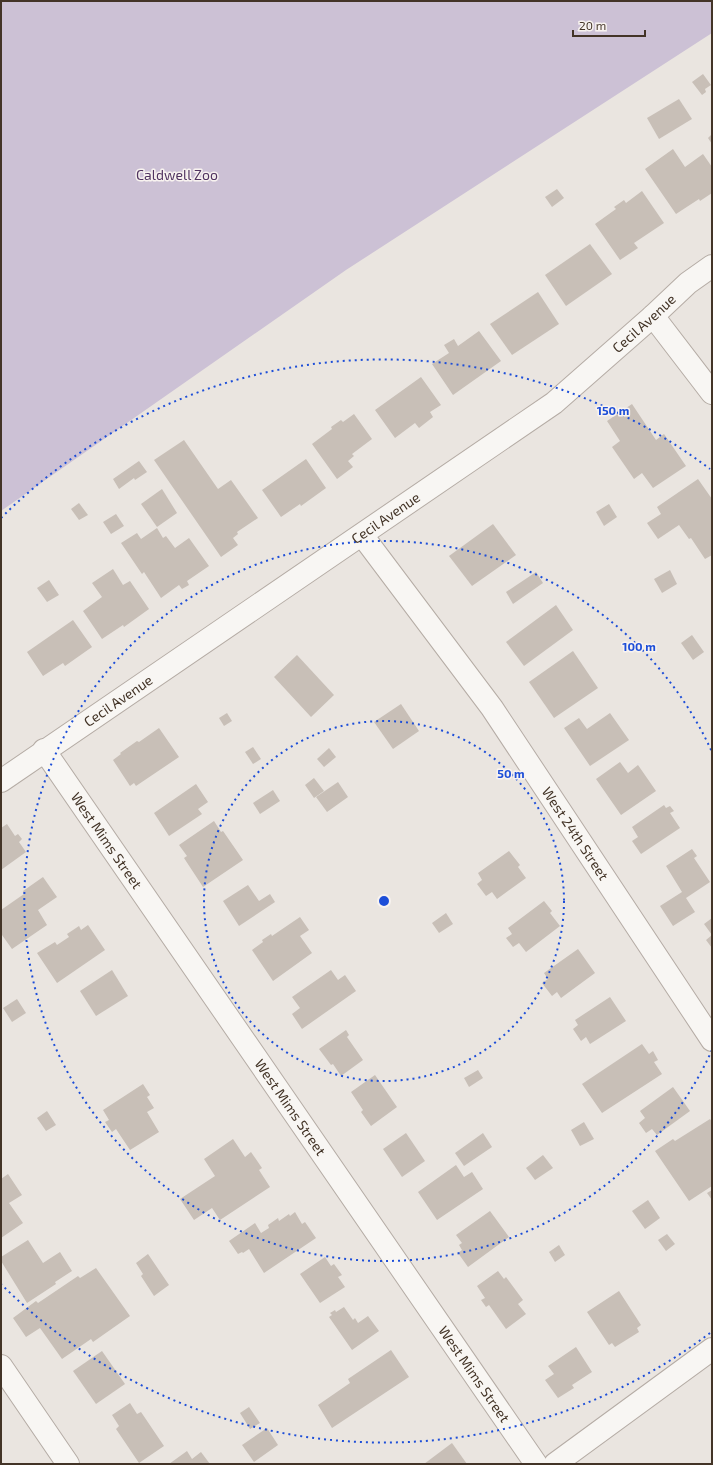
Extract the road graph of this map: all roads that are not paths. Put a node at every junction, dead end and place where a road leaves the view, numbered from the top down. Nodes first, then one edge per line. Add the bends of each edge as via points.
1 (712, 266) edge
2 (653, 316) junction
3 (712, 393) edge
4 (362, 535) junction
5 (44, 750) junction
6 (1, 781) edge
7 (712, 1040) edge
8 (712, 1349) edge
9 (1, 1366) edge
10 (68, 1464) edge
11 (536, 1464) edge
12 (555, 1464) edge

1 - 2 street, Cecil Avenue via 688,283
2 - 3 street
2 - 4 street, Cecil Avenue via 554,403
4 - 5 street, Cecil Avenue
4 - 7 street, West 24th Street via 492,708
5 - 6 street, Cecil Avenue
5 - 11 street, West Mims Street
8 - 12 street
9 - 10 street

